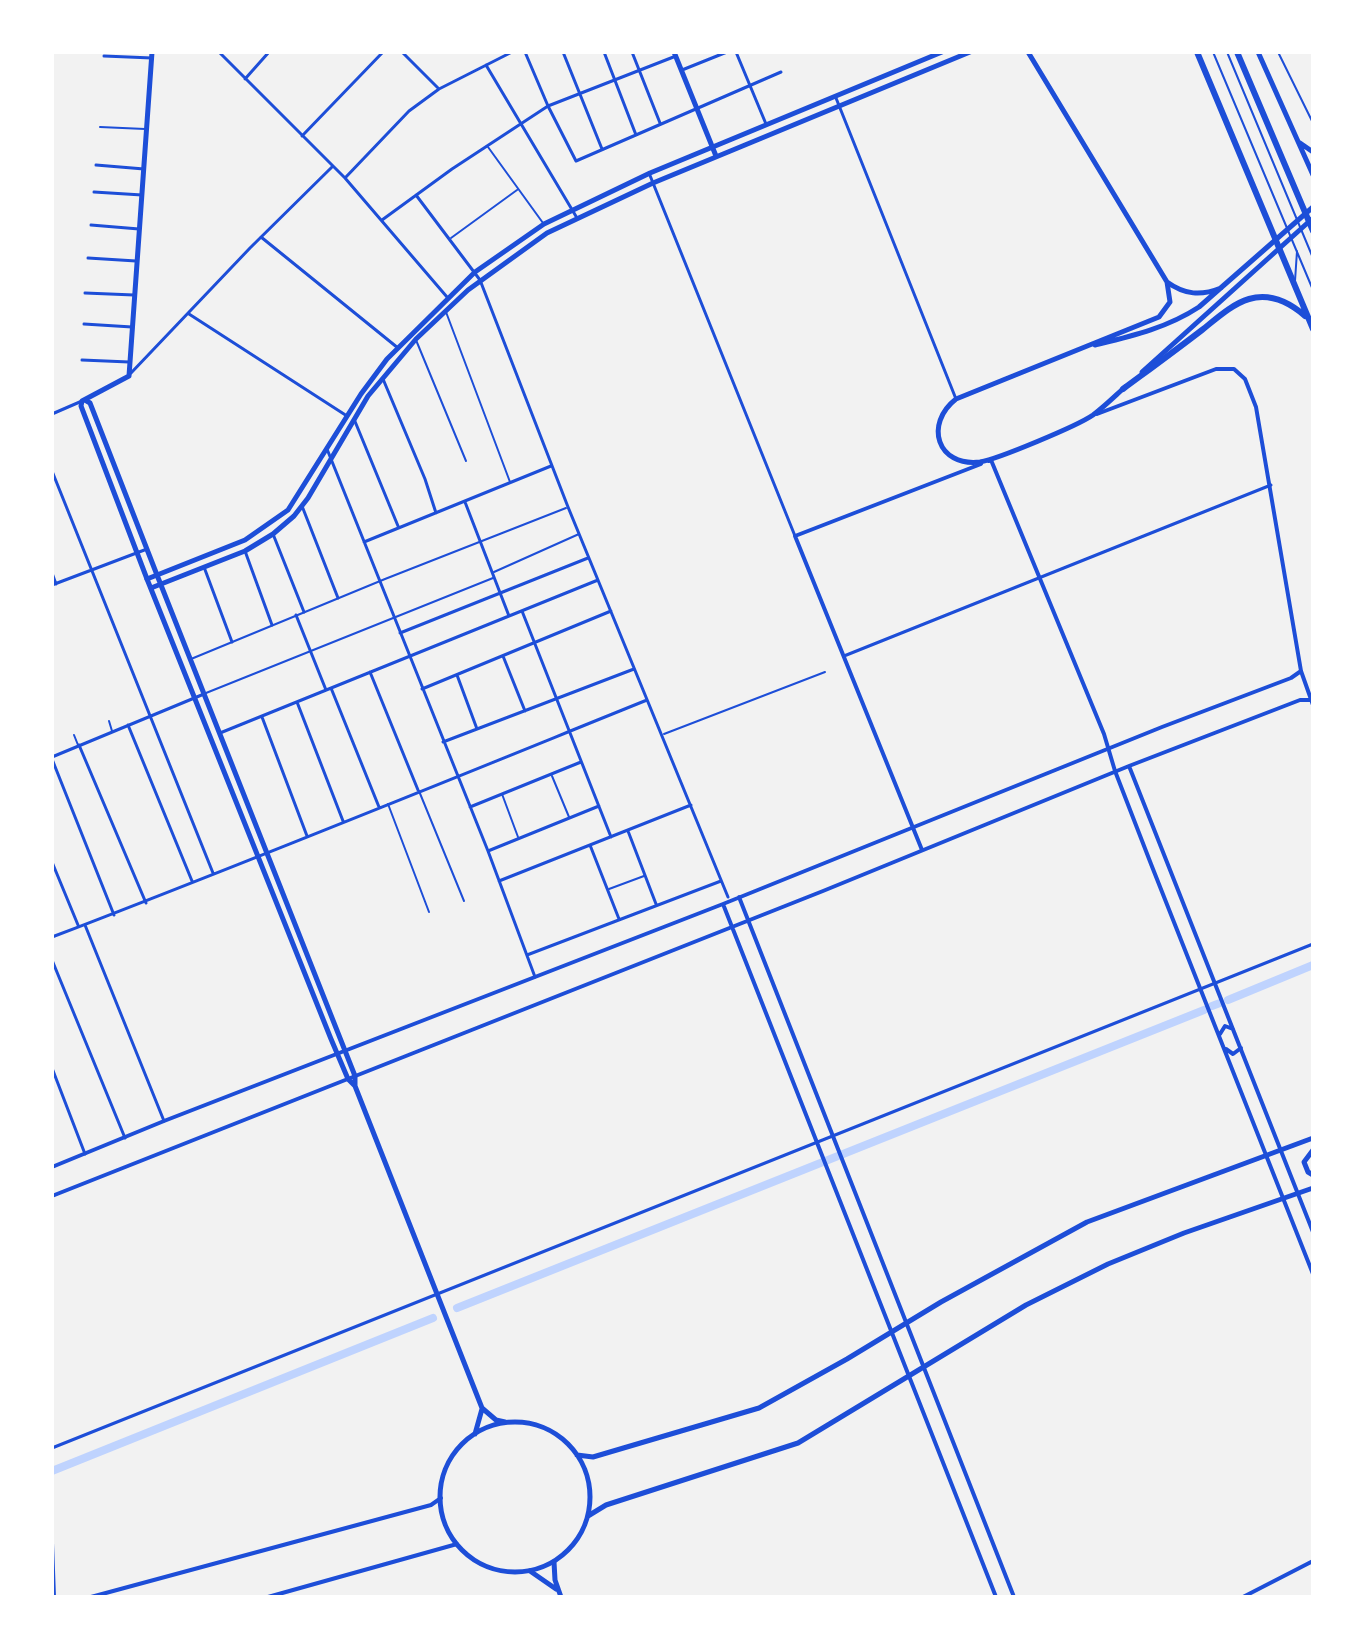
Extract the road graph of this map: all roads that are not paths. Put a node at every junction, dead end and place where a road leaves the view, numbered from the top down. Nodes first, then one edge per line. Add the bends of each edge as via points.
1 (219, 52) edge
2 (269, 52) edge
3 (383, 52) edge
4 (402, 52) edge
5 (512, 52) edge
6 (525, 52) edge
7 (563, 52) edge
8 (604, 52) edge
9 (632, 52) edge
10 (727, 52) edge
11 (736, 52) edge
12 (942, 52) edge
13 (970, 52) edge
14 (1028, 52) edge
15 (1197, 52) edge
16 (1213, 52) edge
17 (1227, 52) edge
18 (1237, 52) edge
19 (1258, 52) edge
20 (1278, 52) edge
21 (675, 54) edge
22 (152, 55) edge
23 (104, 56) dead end
24 (486, 65) junction
25 (640, 70) junction
26 (682, 71) junction
27 (781, 72) dead end
28 (245, 79) junction
29 (615, 80) junction
30 (750, 85) junction
31 (439, 89) junction
32 (580, 94) junction
33 (835, 95) junction
34 (548, 106) junction
35 (839, 106) junction
36 (697, 108) junction
37 (522, 123) junction
38 (1313, 123) edge
39 (661, 124) junction
40 (766, 124) junction
41 (100, 127) dead end
42 (147, 129) junction
43 (636, 135) junction
44 (302, 136) junction
45 (1299, 142) junction
46 (487, 146) junction
47 (713, 147) junction
48 (602, 149) junction
49 (1313, 152) edge
50 (716, 156) junction
51 (96, 165) dead end
52 (334, 166) junction
53 (144, 169) junction
54 (649, 173) junction
55 (1313, 175) edge
56 (345, 178) junction
57 (653, 183) junction
58 (518, 189) junction
59 (94, 192) dead end
60 (142, 195) junction
61 (416, 195) junction
62 (1313, 207) edge
63 (572, 209) junction
64 (577, 218) junction
65 (1313, 218) edge
66 (382, 220) junction
67 (544, 224) junction
68 (91, 225) dead end
69 (139, 229) junction
70 (1313, 231) edge
71 (261, 237) junction
72 (449, 239) junction
73 (1297, 250) junction
74 (88, 258) dead end
75 (1313, 258) edge
76 (136, 261) junction
77 (475, 272) junction
78 (480, 280) junction
79 (1167, 282) junction
80 (1295, 286) junction
81 (1221, 288) junction
82 (1313, 290) edge
83 (85, 293) dead end
84 (134, 295) junction
85 (447, 297) junction
86 (446, 310) junction
87 (189, 314) junction
88 (1309, 319) junction
89 (84, 324) dead end
90 (132, 327) junction
91 (1313, 329) edge
92 (416, 339) junction
93 (398, 348) junction
94 (1082, 348) junction
95 (82, 360) dead end
96 (129, 362) junction
97 (129, 376) junction
98 (383, 379) junction
99 (1123, 389) junction
100 (956, 399) junction
101 (84, 401) junction
102 (52, 414) edge
103 (347, 416) junction
104 (1091, 416) junction
105 (354, 419) junction
106 (327, 449) junction
107 (331, 458) junction
108 (991, 460) junction
109 (466, 461) dead end
110 (551, 466) junction
111 (52, 471) edge
112 (510, 483) junction
113 (1271, 485) junction
114 (465, 502) junction
115 (302, 506) junction
116 (568, 507) junction
117 (436, 513) junction
118 (398, 528) junction
119 (273, 534) junction
120 (579, 534) junction
121 (795, 536) junction
122 (481, 541) junction
123 (364, 542) junction
124 (147, 549) junction
125 (245, 551) junction
126 (137, 553) junction
127 (588, 558) junction
128 (204, 567) junction
129 (91, 570) junction
130 (52, 573) edge
131 (157, 575) junction
132 (494, 575) junction
133 (1040, 577) junction
134 (147, 579) junction
135 (598, 580) junction
136 (379, 581) junction
137 (161, 583) junction
138 (54, 584) edge
139 (151, 588) junction
140 (500, 594) junction
141 (338, 598) junction
142 (522, 611) junction
143 (611, 611) junction
144 (304, 612) junction
145 (296, 615) junction
146 (509, 616) junction
147 (395, 618) junction
148 (272, 625) junction
149 (400, 633) junction
150 (232, 642) junction
151 (535, 643) junction
152 (311, 650) junction
153 (409, 656) junction
154 (503, 656) junction
155 (844, 656) junction
156 (191, 659) junction
157 (635, 669) junction
158 (1301, 671) junction
159 (370, 672) junction
160 (825, 672) dead end
161 (457, 675) junction
162 (328, 689) junction
163 (422, 689) junction
164 (205, 693) junction
165 (193, 698) junction
166 (555, 699) junction
167 (647, 700) junction
168 (297, 702) junction
169 (1312, 702) edge
170 (525, 711) junction
171 (149, 716) junction
172 (262, 717) junction
173 (109, 721) dead end
174 (128, 725) junction
175 (477, 729) junction
176 (112, 732) junction
177 (569, 732) junction
178 (220, 733) junction
179 (74, 735) dead end
180 (662, 735) junction
181 (443, 742) junction
182 (79, 745) junction
183 (1110, 747) junction
184 (52, 758) edge
185 (581, 762) junction
186 (1129, 766) junction
187 (1115, 771) junction
188 (551, 775) junction
189 (456, 776) junction
190 (418, 790) junction
191 (502, 794) junction
192 (388, 803) junction
193 (691, 805) junction
194 (599, 806) junction
195 (379, 807) junction
196 (470, 807) junction
197 (569, 817) junction
198 (343, 821) junction
199 (913, 828) junction
200 (628, 831) junction
201 (307, 836) junction
202 (611, 837) junction
203 (519, 838) junction
204 (590, 845) junction
205 (922, 850) junction
206 (266, 851) junction
207 (488, 851) junction
208 (256, 856) junction
209 (52, 862) edge
210 (213, 873) junction
211 (645, 876) junction
212 (499, 881) junction
213 (721, 881) junction
214 (192, 882) junction
215 (608, 890) junction
216 (728, 897) junction
217 (739, 897) junction
218 (464, 901) dead end
219 (146, 903) junction
220 (656, 904) junction
221 (723, 904) junction
222 (429, 912) dead end
223 (114, 915) junction
224 (619, 919) junction
225 (747, 921) junction
226 (85, 925) junction
227 (79, 927) junction
228 (732, 927) junction
229 (52, 937) edge
230 (1313, 944) edge
231 (527, 955) junction
232 (52, 960) edge
233 (535, 977) junction
234 (1216, 982) junction
235 (1200, 989) junction
236 (1235, 1030) junction
237 (1220, 1037) junction
238 (1224, 1048) junction
239 (1241, 1048) junction
240 (344, 1051) junction
241 (337, 1054) junction
242 (52, 1068) edge
243 (351, 1077) junction
244 (164, 1121) junction
245 (832, 1136) junction
246 (125, 1138) junction
247 (1313, 1138) edge
248 (817, 1142) junction
249 (1313, 1150) edge
250 (1281, 1151) junction
251 (85, 1154) junction
252 (1267, 1157) junction
253 (52, 1167) edge
254 (1313, 1175) edge
255 (1313, 1188) edge
256 (1298, 1195) junction
257 (52, 1196) edge
258 (1283, 1200) junction
259 (1313, 1232) edge
260 (1313, 1274) edge
261 (436, 1295) junction
262 (907, 1324) junction
263 (893, 1332) junction
264 (924, 1367) junction
265 (910, 1375) junction
266 (482, 1408) junction
267 (505, 1422) junction
268 (475, 1434) junction
269 (52, 1448) edge
270 (577, 1455) junction
271 (441, 1498) junction
272 (588, 1516) junction
273 (52, 1543) edge
274 (457, 1544) junction
275 (1313, 1561) edge
276 (554, 1562) junction
277 (530, 1571) junction
278 (557, 1589) junction
279 (54, 1597) edge
280 (91, 1597) edge
281 (268, 1597) edge
282 (561, 1597) edge
283 (996, 1597) edge
284 (1014, 1597) edge
285 (1243, 1597) edge

1 - 28 street
2 - 28 street
3 - 44 street
4 - 31 street
5 - 24 street
6 - 34 street
7 - 32 street
8 - 29 street
9 - 25 street
10 - 26 street
11 - 30 street
12 - 33 main road
13 - 35 main road
14 - 79 main road
15 - 80 highway
16 - 73 lane
17 - 75 lane
18 - 70 highway
19 - 45 main road
20 - 38 lane
21 - 25 street
21 - 26 main road
22 - 23 street
22 - 42 main road
24 - 31 street
24 - 37 street
25 - 29 street
25 - 39 street
26 - 36 main road
27 - 30 street
28 - 44 street
29 - 32 street
29 - 43 street
30 - 36 street
30 - 40 street
31 - 56 street via 409,111
32 - 34 street
32 - 48 street
33 - 35 street
33 - 40 main road
34 - 37 street
34 - 48 street via 576,161
35 - 50 main road
35 - 100 street
36 - 39 street
36 - 47 main road
37 - 46 street
37 - 63 street
39 - 43 street
40 - 47 main road
41 - 42 lane
42 - 53 main road
43 - 48 street
44 - 52 street
45 - 49 main road
45 - 55 main road
46 - 58 lane
46 - 61 street
47 - 50 main road
47 - 54 main road
50 - 57 main road
51 - 53 street
52 - 56 street
52 - 71 street
53 - 60 main road
54 - 57 street
54 - 63 main road
56 - 66 street
57 - 64 main road
57 - 121 street
58 - 67 lane
58 - 72 lane
59 - 60 street
60 - 69 main road
61 - 66 street
61 - 72 street
62 - 81 main road
63 - 64 street
63 - 67 main road
64 - 78 main road
65 - 99 main road
66 - 85 street
67 - 77 main road
68 - 69 street
69 - 76 main road
71 - 87 street
71 - 93 street
72 - 77 street
73 - 80 lane
73 - 82 lane
74 - 76 street
76 - 84 main road
77 - 78 street
77 - 85 main road
78 - 86 main road
78 - 110 street
79 - 81 main road via 1189,293
79 - 94 main road via 1170,302 1164,313
80 - 88 highway
81 - 94 main road via 1170,325
83 - 84 street
84 - 90 main road
85 - 93 main road
86 - 92 main road
86 - 112 lane
87 - 97 street
87 - 103 street
88 - 91 highway
88 - 99 highway via 1277,299 1249,299
89 - 90 street
90 - 96 main road
92 - 98 main road
92 - 109 lane
93 - 103 main road
94 - 100 main road
95 - 96 street
96 - 97 main road
97 - 101 main road
98 - 105 main road
98 - 117 street
99 - 104 main road
100 - 108 main road via 938,423 940,446 964,462
101 - 102 street
101 - 124 main road via 90,403
101 - 126 main road via 81,412
103 - 106 main road
104 - 108 main road
104 - 113 street via 1216,369 1234,369 1252,395
105 - 107 main road
105 - 118 street
106 - 107 street
106 - 131 main road via 288,510 275,521 245,540
107 - 115 main road
107 - 123 street
108 - 121 street
108 - 133 street
110 - 112 street
110 - 116 street
111 - 129 street
112 - 114 street
113 - 133 street
113 - 158 street
114 - 117 street
114 - 122 street
115 - 119 main road
115 - 141 street
116 - 120 street
116 - 122 lane
117 - 118 street
118 - 123 street
119 - 125 main road
119 - 144 street
120 - 127 street
120 - 132 lane
121 - 155 street
122 - 132 street
122 - 136 lane
123 - 136 street
124 - 126 street
124 - 131 main road
125 - 128 main road
125 - 148 street
126 - 129 street
126 - 134 main road
127 - 135 street
127 - 140 street
128 - 137 main road
128 - 150 street
129 - 138 street
129 - 171 street
130 - 138 street
131 - 134 main road
131 - 137 main road
132 - 140 street
132 - 147 lane
133 - 155 street
133 - 183 street
134 - 139 main road
135 - 142 street
135 - 143 street
136 - 141 lane
136 - 147 street
137 - 139 main road
137 - 156 main road
139 - 165 main road
140 - 146 street
140 - 149 street
141 - 144 lane
142 - 146 street
142 - 151 street
143 - 151 street
143 - 157 street
144 - 145 lane
145 - 148 lane
145 - 152 street
146 - 153 street
147 - 149 street
147 - 152 lane
148 - 150 lane
149 - 153 street
150 - 156 lane
151 - 154 street
151 - 166 street
152 - 162 street
152 - 164 lane
153 - 159 street
153 - 163 street
154 - 161 street
154 - 170 street
155 - 199 street
156 - 164 main road
157 - 166 street
157 - 167 street
158 - 169 street
158 - 183 street
159 - 162 street
159 - 190 street
160 - 180 lane
161 - 163 street
161 - 175 street
162 - 168 street
162 - 195 street
163 - 181 street
164 - 165 street
164 - 178 main road
165 - 171 street
165 - 208 main road
166 - 170 street
166 - 177 street
167 - 177 street
167 - 180 street
168 - 172 street
168 - 198 street
169 - 186 street via 1300,700
170 - 175 street
171 - 174 street
171 - 210 street
172 - 178 street
172 - 201 street
173 - 176 lane
174 - 176 street
174 - 214 street
175 - 181 street
176 - 182 street
177 - 185 street
177 - 189 street
178 - 206 main road
179 - 182 lane
180 - 193 street
181 - 189 street
182 - 184 street
182 - 219 street
183 - 187 street
183 - 199 street
184 - 223 street
185 - 188 street
185 - 194 street
186 - 187 street
186 - 234 street
187 - 205 street
187 - 235 street
188 - 191 street
188 - 197 lane
189 - 190 street
189 - 196 street
190 - 192 street
190 - 218 lane
191 - 196 street
191 - 203 lane
192 - 195 street
192 - 222 lane
193 - 200 street
193 - 213 street
194 - 197 street
194 - 202 street
195 - 198 street
196 - 207 street
197 - 203 street
198 - 201 street
199 - 205 street
199 - 217 street
200 - 202 street
200 - 211 street
201 - 206 street
202 - 204 street
203 - 207 street
204 - 212 street
204 - 215 street
205 - 225 street
206 - 208 street
206 - 240 main road
207 - 212 street
208 - 210 street
208 - 241 main road
209 - 227 street
210 - 214 street
211 - 215 lane
211 - 220 street
212 - 231 street
213 - 216 street
213 - 220 street
214 - 219 street
215 - 224 street
216 - 217 street
216 - 221 street
217 - 221 street
217 - 225 street
219 - 223 street
220 - 224 street
221 - 228 street
221 - 233 street
223 - 226 street
224 - 231 street
225 - 228 street
225 - 245 street
226 - 227 street
226 - 244 street
227 - 229 street
228 - 243 street
228 - 248 street
230 - 234 street
231 - 233 street
232 - 246 street
233 - 240 street
234 - 235 street
234 - 236 street
235 - 237 street
235 - 245 street
236 - 237 street via 1225,1026
236 - 239 street
237 - 238 street
238 - 239 street via 1233,1054
238 - 252 street
239 - 250 street
240 - 241 street
240 - 243 main road
241 - 243 main road
241 - 244 street
242 - 251 street
243 - 257 street
243 - 261 main road
244 - 246 street
245 - 248 street
245 - 262 street
246 - 251 street
247 - 250 main road
248 - 261 street
248 - 263 street
249 - 254 main road via 1304,1162
250 - 252 main road
250 - 256 street
251 - 253 street
252 - 258 street
252 - 262 main road via 1087,1222
255 - 256 main road
256 - 258 main road
256 - 259 street
258 - 260 street
258 - 264 main road via 1119,1259 1026,1305
261 - 266 main road
261 - 269 street
262 - 263 main road
262 - 264 street
263 - 265 street
263 - 270 main road via 759,1408 593,1457
264 - 265 main road
264 - 284 street
265 - 272 main road via 798,1443 620,1500
265 - 283 street
266 - 267 main road
266 - 268 main road
267 - 268 main road
267 - 270 main road via 546,1428
268 - 271 main road via 450,1461
270 - 272 main road via 589,1481
271 - 274 main road via 445,1522
271 - 280 street via 431,1505
272 - 276 main road via 578,1537
273 - 279 street
274 - 277 main road via 490,1568
274 - 281 street
275 - 285 street
276 - 277 main road
276 - 278 main road
277 - 278 main road
278 - 282 main road

